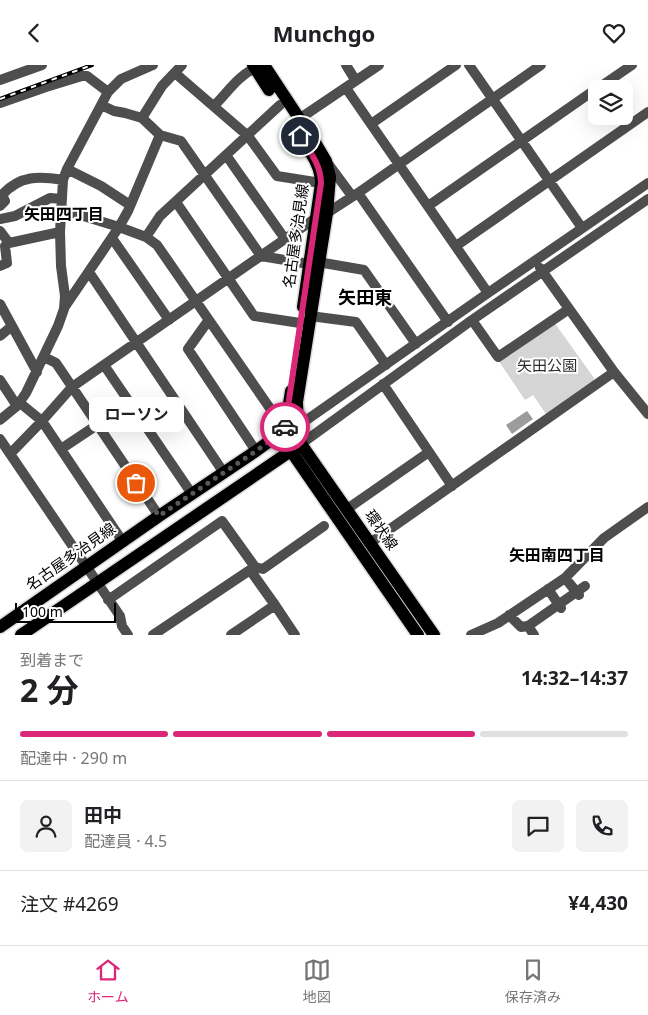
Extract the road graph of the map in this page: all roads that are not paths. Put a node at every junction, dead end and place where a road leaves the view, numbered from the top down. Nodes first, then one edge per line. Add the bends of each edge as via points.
1 (42, 65) edge
2 (138, 65) edge
3 (153, 65) edge
4 (346, 65) edge
5 (379, 65) edge
6 (456, 65) edge
7 (469, 65) edge
8 (541, 65) edge
9 (632, 65) edge
10 (257, 66) edge
11 (179, 69) edge
12 (121, 79) junction
13 (0, 80) edge
14 (610, 80) edge
15 (356, 81) junction
16 (346, 88) junction
17 (108, 92) junction
18 (588, 95) edge
19 (492, 99) junction
20 (0, 103) edge
21 (101, 105) junction
22 (280, 105) junction
23 (214, 107) junction
24 (648, 112) edge
25 (142, 118) junction
26 (299, 119) junction
27 (371, 124) junction
28 (160, 135) junction
29 (248, 136) junction
30 (521, 142) junction
31 (226, 155) junction
32 (324, 158) junction
33 (399, 164) junction
34 (67, 169) junction
35 (204, 175) junction
36 (63, 181) junction
37 (548, 182) junction
38 (321, 183) junction
39 (648, 183) edge
40 (355, 195) junction
41 (648, 199) edge
42 (176, 202) junction
43 (61, 204) junction
44 (130, 205) junction
45 (0, 206) edge
46 (428, 207) junction
47 (321, 216) junction
48 (0, 219) edge
49 (120, 227) junction
50 (582, 228) junction
51 (0, 231) edge
52 (60, 232) junction
53 (146, 237) junction
54 (112, 238) junction
55 (284, 239) junction
56 (9, 243) junction
57 (456, 246) junction
58 (261, 256) junction
59 (535, 260) junction
60 (314, 263) junction
61 (0, 266) edge
62 (89, 272) junction
63 (543, 272) junction
64 (229, 278) junction
65 (488, 293) junction
66 (195, 302) junction
67 (0, 304) edge
68 (64, 309) junction
69 (569, 309) junction
70 (305, 319) junction
71 (169, 320) junction
72 (472, 320) junction
73 (208, 321) junction
74 (448, 322) junction
75 (12, 326) junction
76 (0, 336) edge
77 (137, 342) junction
78 (416, 344) junction
79 (44, 357) junction
80 (104, 365) junction
81 (386, 365) junction
82 (37, 372) junction
83 (614, 372) junction
84 (0, 380) edge
85 (383, 384) junction
86 (72, 387) junction
87 (19, 404) junction
88 (648, 414) edge
89 (0, 420) edge
90 (42, 421) junction
91 (97, 425) junction
92 (298, 426) junction
93 (285, 430) junction
94 (0, 439) edge
95 (296, 447) junction
96 (61, 449) junction
97 (256, 451) junction
98 (429, 452) junction
99 (10, 454) junction
100 (224, 473) junction
101 (452, 486) junction
102 (192, 494) junction
103 (648, 507) edge
104 (347, 509) junction
105 (159, 516) junction
106 (324, 526) dead end
107 (123, 542) junction
108 (370, 543) junction
109 (86, 567) junction
110 (252, 569) junction
111 (565, 578) junction
112 (97, 583) junction
113 (548, 589) junction
114 (108, 600) junction
115 (275, 605) junction
116 (561, 608) dead end
117 (509, 615) junction
118 (496, 618) dead end
119 (0, 627) edge
120 (531, 631) edge
121 (474, 633) edge
122 (21, 635) edge
123 (128, 635) edge
124 (153, 635) edge
125 (231, 635) edge
126 (295, 635) edge
127 (418, 635) edge
128 (434, 635) edge

1 - 13 street
2 - 12 street
3 - 12 street
4 - 15 street
5 - 15 street
6 - 27 street
7 - 19 street
8 - 19 street
9 - 14 street
10 - 22 main road, 名古屋多治見線
10 - 23 street via 241,77
10 - 26 main road, 名古屋多治見線
11 - 23 street
11 - 25 street via 162,87
12 - 17 street
15 - 16 street
16 - 26 street
16 - 27 street
17 - 20 street via 87,76 82,76
17 - 21 street
18 - 30 street
19 - 30 street
19 - 33 street
21 - 25 street
21 - 34 street
22 - 29 street
22 - 38 main road, 名古屋多治見線 via 310,151
23 - 29 street
24 - 37 street
25 - 28 street
26 - 32 main road, 名古屋多治見線
27 - 33 street
28 - 35 street via 181,141
28 - 44 street
29 - 31 street
29 - 38 street via 277,176
30 - 37 street
30 - 46 street
31 - 35 street
31 - 55 street
32 - 40 street
32 - 47 main road, 名古屋多治見線 via 330,177
33 - 40 street
33 - 46 street
34 - 36 street
34 - 44 street
35 - 42 street
35 - 58 street
36 - 43 street
36 - 45 street via 40,177 16,183 2,195 6,201
37 - 50 street
37 - 57 street
38 - 47 main road, 名古屋多治見線
39 - 50 street
40 - 47 street
40 - 74 street
41 - 63 street
42 - 53 street via 160,216
42 - 64 street
43 - 48 street via 50,198 15,216
43 - 49 street
43 - 52 street
44 - 49 street
46 - 57 street
47 - 55 street
47 - 60 main road, 名古屋多治見線
49 - 53 street
49 - 54 street
50 - 59 street
51 - 56 street
52 - 56 street
52 - 68 street
53 - 66 street via 156,245
54 - 62 street
54 - 71 street
55 - 58 street
56 - 61 street via 5,246 7,263
57 - 65 street
58 - 60 street
58 - 64 street
59 - 63 street
59 - 65 street
60 - 70 main road, 名古屋多治見線
60 - 78 street via 364,269
62 - 68 street
62 - 77 street
63 - 69 street
63 - 72 street
64 - 66 street
64 - 70 street via 254,316
65 - 74 street
66 - 71 street
66 - 73 street
67 - 75 street
68 - 79 street
69 - 72 street via 498,357
69 - 83 street
70 - 81 street via 356,322
70 - 92 main road, 名古屋多治見線 via 297,402
70 - 93 main road, 名古屋多治見線
71 - 77 street
72 - 85 street
73 - 93 street
73 - 97 street via 188,349
74 - 78 street
75 - 76 street
75 - 82 street
77 - 80 street
77 - 100 street
78 - 81 street
79 - 82 street
79 - 86 street via 56,363
80 - 86 street
80 - 102 street
81 - 92 street
82 - 87 street
83 - 88 street
83 - 101 street
84 - 87 street
85 - 95 street
85 - 98 street
86 - 90 street
86 - 91 street
87 - 89 street
87 - 90 street
90 - 96 street
90 - 99 street
91 - 96 street
91 - 105 street
92 - 93 main road
92 - 95 main road, 名古屋多治見線
93 - 95 main road, 名古屋多治見線
93 - 97 main road, 名古屋多治見線
94 - 99 street
95 - 104 main road, 環状線
95 - 112 main road
95 - 127 main road, 環状線
96 - 107 street
97 - 100 main road, 名古屋多治見線
98 - 101 street
98 - 104 street
99 - 109 street
100 - 102 main road, 名古屋多治見線
101 - 108 street
102 - 105 main road, 名古屋多治見線
103 - 111 street via 604,538
104 - 108 main road, 環状線
105 - 107 main road, 名古屋多治見線
106 - 110 street via 263,569
107 - 109 main road, 名古屋多治見線
108 - 128 main road, 環状線
109 - 112 street
109 - 119 main road, 名古屋多治見線
110 - 114 street via 222,521
110 - 115 street
110 - 124 street
111 - 113 street
111 - 120 street, bridge via 582,591
112 - 114 street
112 - 122 main road
113 - 116 street
113 - 117 street
114 - 123 street
115 - 125 street
115 - 126 street
117 - 120 street via 521,627
117 - 121 street
118 - 121 street

